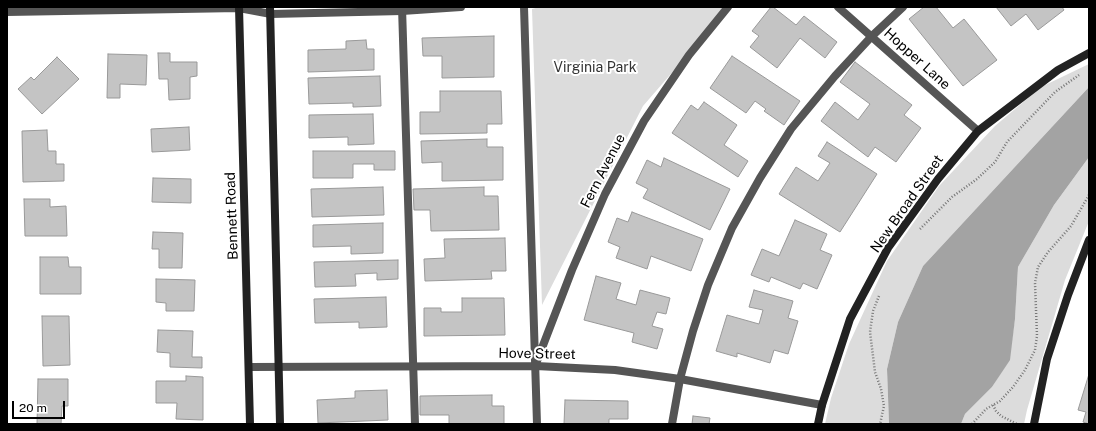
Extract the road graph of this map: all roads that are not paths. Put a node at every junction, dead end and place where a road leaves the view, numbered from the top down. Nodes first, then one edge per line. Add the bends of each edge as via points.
1 (461, 7) edge
2 (524, 7) edge
3 (728, 7) edge
4 (838, 7) edge
5 (903, 7) edge
6 (239, 8) edge
7 (402, 9) edge
8 (270, 11) edge
9 (7, 12) edge
10 (872, 36) junction
11 (1089, 53) edge
12 (978, 131) junction
13 (1089, 240) edge
14 (536, 366) junction
15 (249, 367) junction
16 (413, 367) junction
17 (279, 368) junction
18 (680, 380) junction
19 (822, 405) junction
20 (250, 424) edge
21 (280, 424) edge
22 (414, 424) edge
23 (537, 424) edge
24 (672, 424) edge
25 (818, 424) edge
26 (1034, 424) edge

1 - 7 street
2 - 14 street, Fern Avenue
3 - 14 street, Fern Avenue via 689,55 644,121 605,194 572,270
4 - 10 street, Hopper Lane
5 - 10 street
6 - 8 street
6 - 9 street
6 - 15 street, Bennett Road
7 - 8 street
7 - 16 street
8 - 17 street
10 - 12 street, Hopper Lane
10 - 18 street via 791,129 732,228 708,285
11 - 12 street, New Broad Street via 1058,70
12 - 19 street, New Broad Street via 938,179 888,248 850,319
13 - 26 street via 1047,359
14 - 16 street, Hove Street
14 - 18 street, Hove Street via 615,370
14 - 23 street, Fern Avenue
15 - 17 street, Hove Street
15 - 20 street, Bennett Road
16 - 17 street, Hove Street
16 - 22 street
17 - 21 street
18 - 19 street, Hove Street
18 - 24 street
19 - 25 street, New Broad Street

